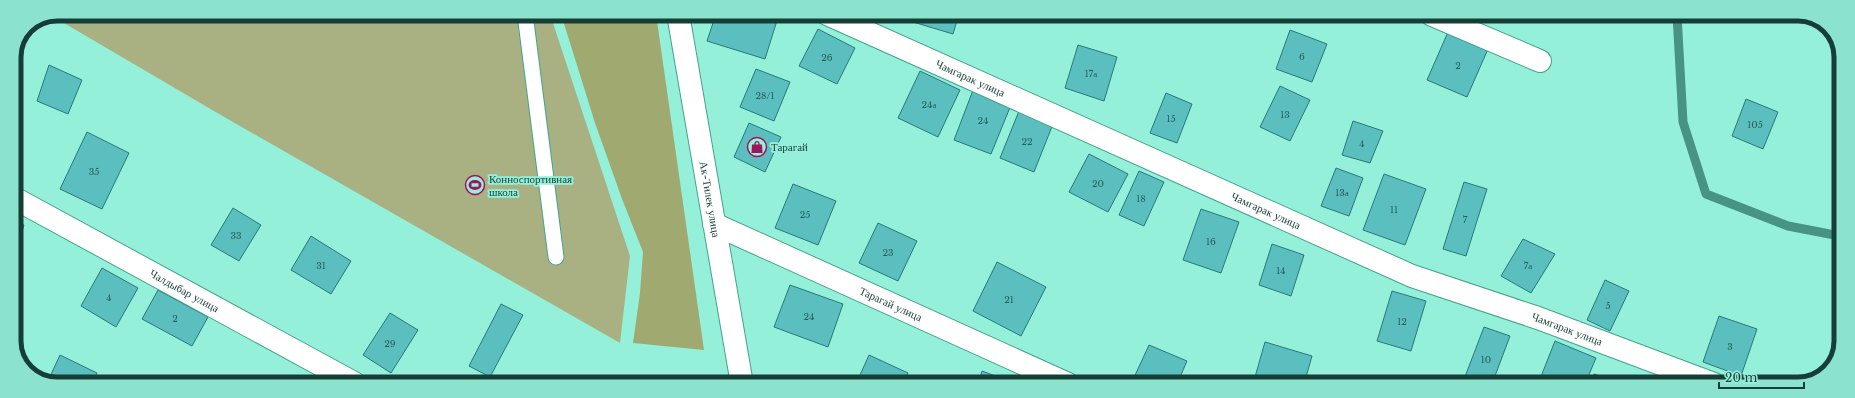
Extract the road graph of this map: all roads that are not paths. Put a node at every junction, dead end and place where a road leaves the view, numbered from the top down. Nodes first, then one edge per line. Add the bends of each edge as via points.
1 (526, 21) edge
2 (679, 21) edge
3 (844, 21) edge
4 (1446, 21) edge
5 (1540, 61) dead end
6 (21, 202) edge
7 (714, 224) junction
8 (556, 257) dead end
9 (343, 377) edge
10 (741, 377) edge
11 (1053, 377) edge
12 (1695, 377) edge

1 - 8 lane
2 - 7 street, Ак-Тилек улица
3 - 12 street, Чамгарак улица via 1412,276 1538,318
4 - 5 street
6 - 9 street, Чалдыбар улица
7 - 10 street, Ак-Тилек улица
7 - 11 street, Тарагай улица

